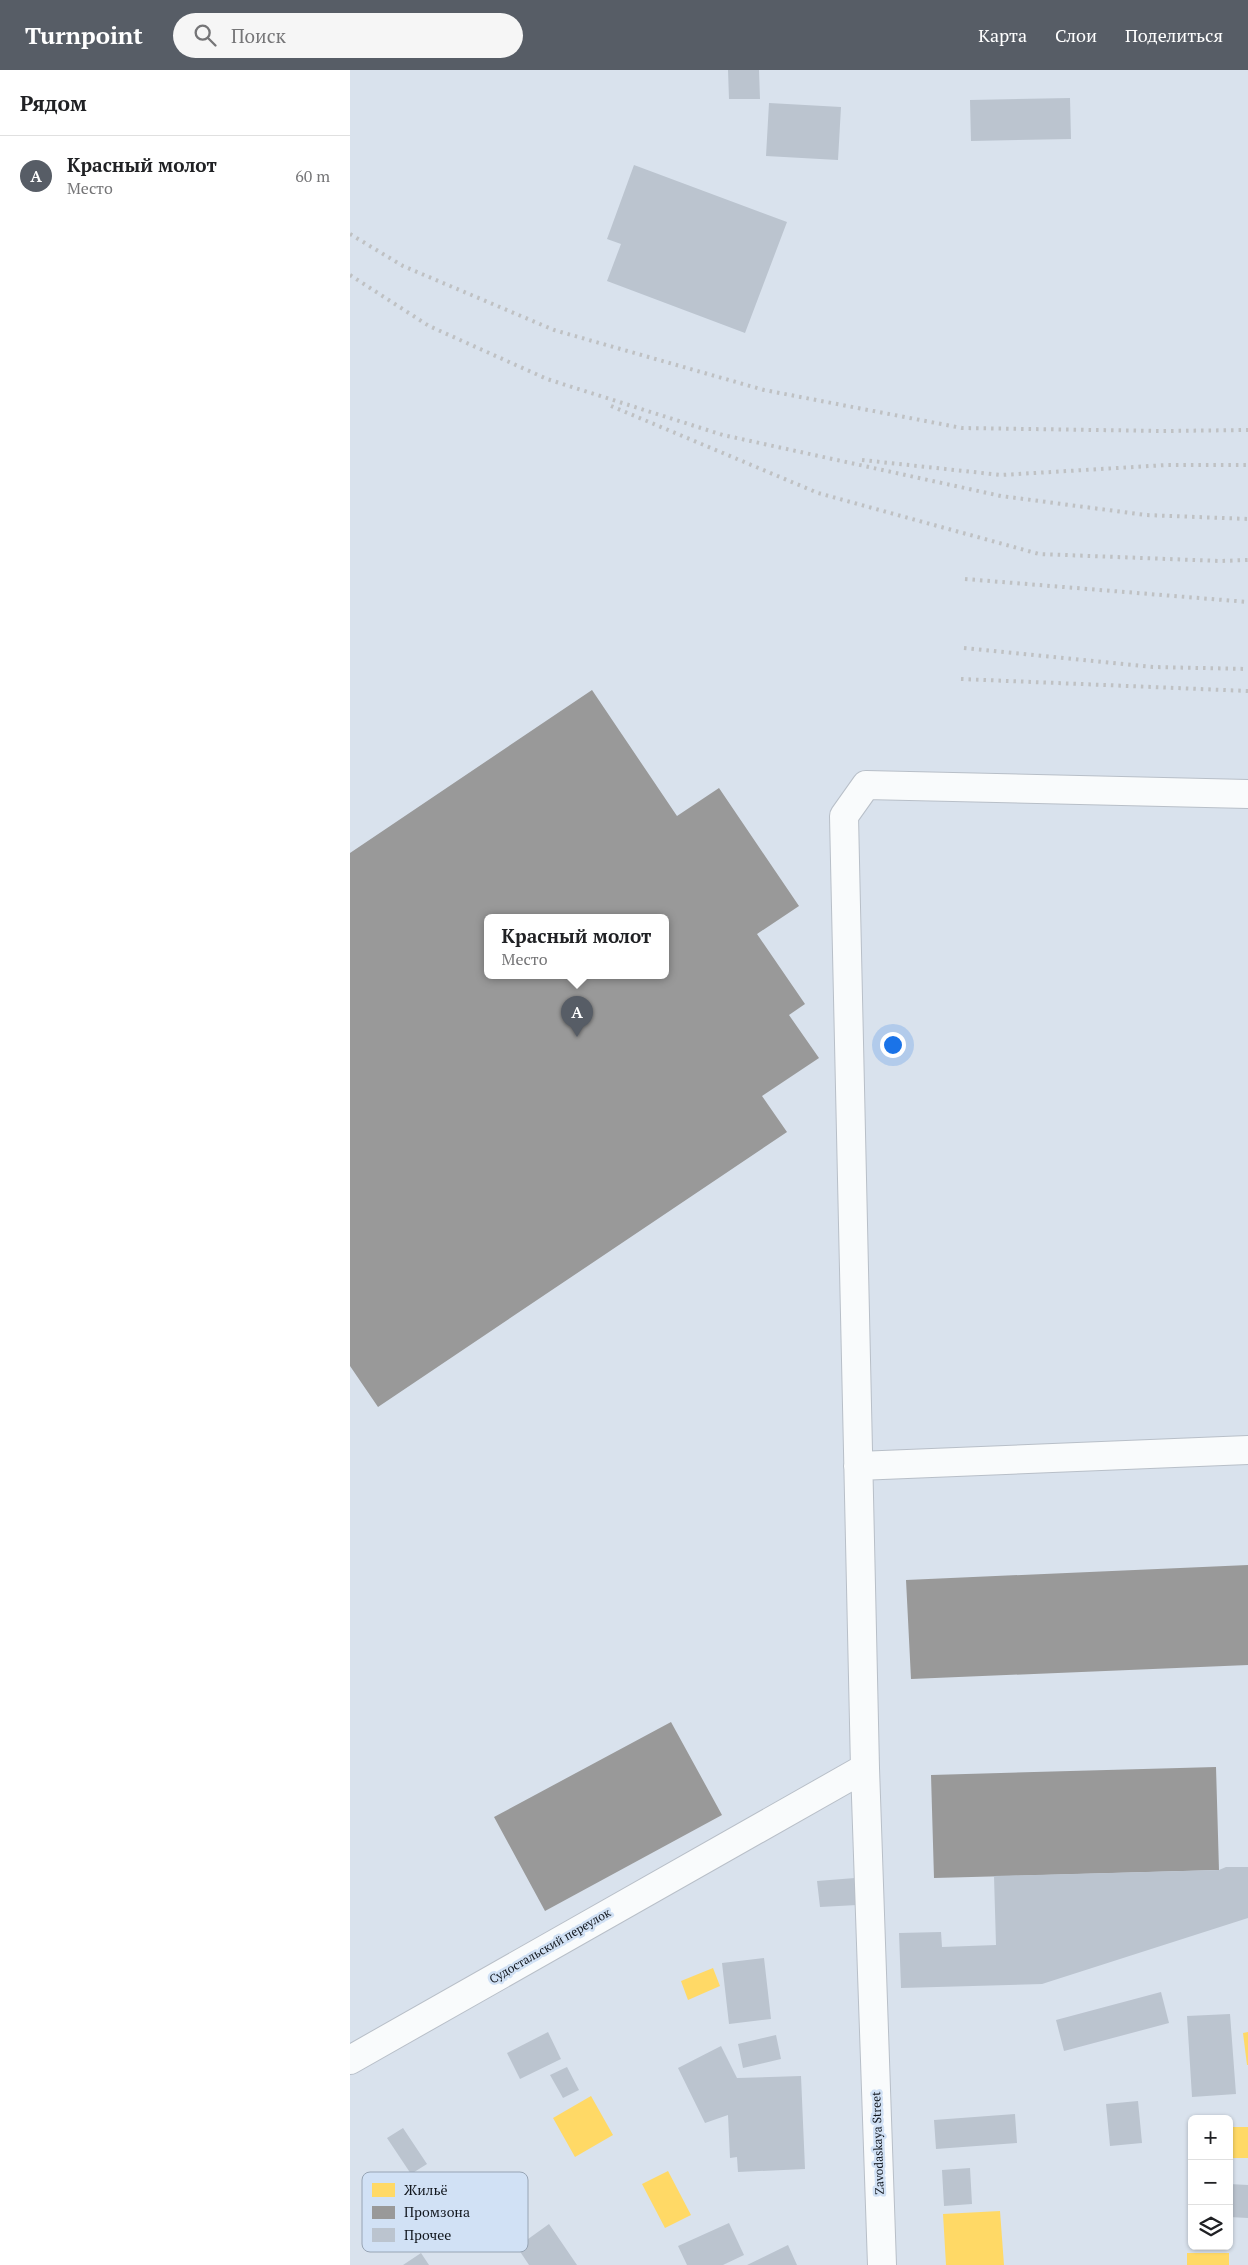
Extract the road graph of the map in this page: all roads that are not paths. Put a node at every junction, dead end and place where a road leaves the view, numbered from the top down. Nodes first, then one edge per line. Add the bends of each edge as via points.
1 (1248, 794) edge
2 (1248, 1450) edge
3 (858, 1466) junction
4 (865, 1768) junction
5 (350, 2060) edge
6 (882, 2265) edge

1 - 3 street, Zavodaskaya Street via 866,785 844,816
2 - 3 street
3 - 4 street, Zavodaskaya Street
4 - 5 street, Судостальский переулок
4 - 6 street, Zavodaskaya Street

